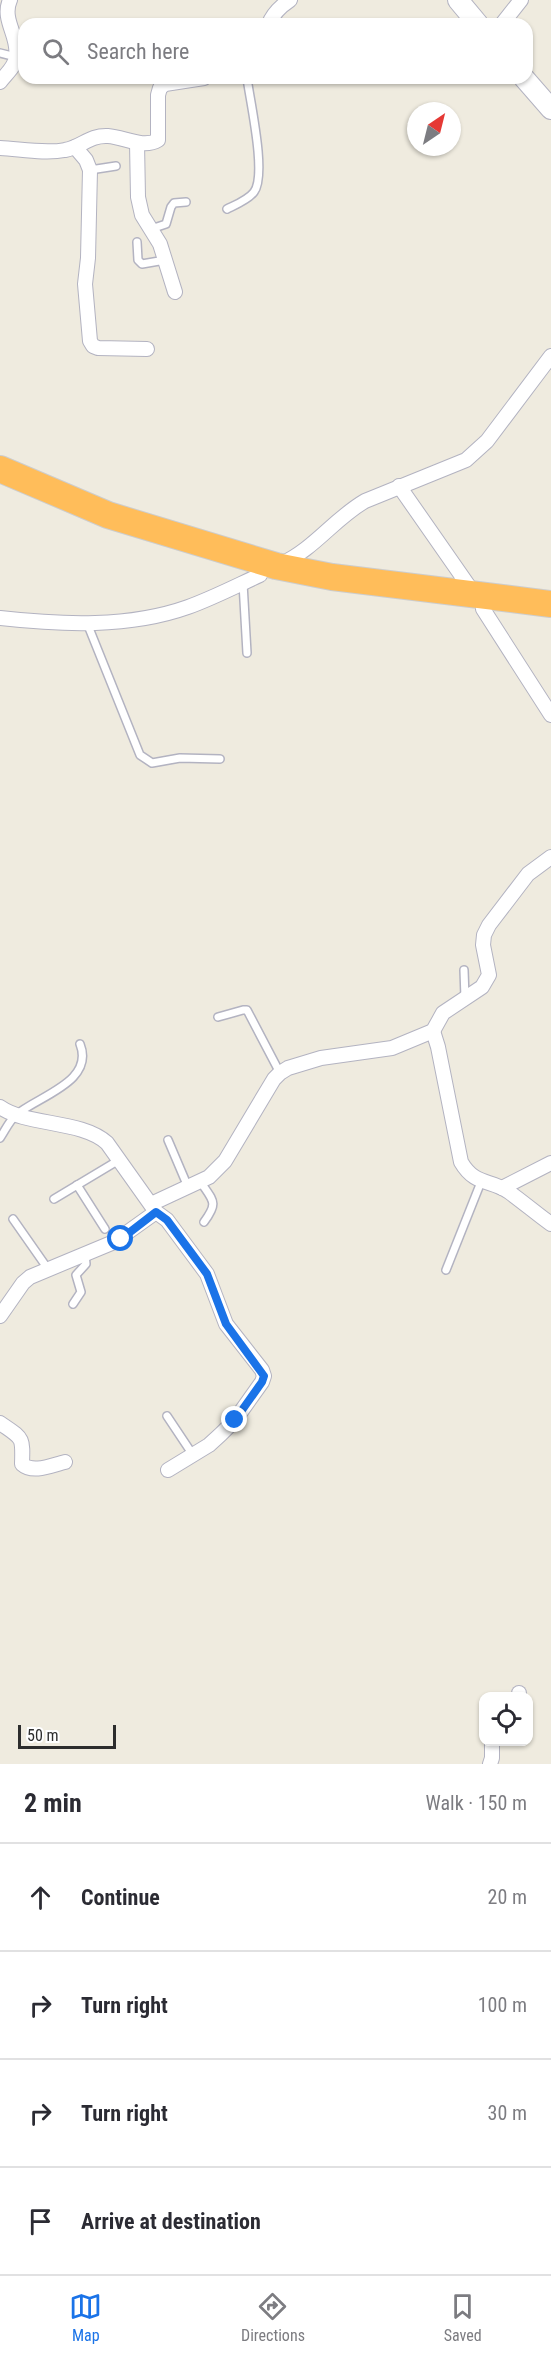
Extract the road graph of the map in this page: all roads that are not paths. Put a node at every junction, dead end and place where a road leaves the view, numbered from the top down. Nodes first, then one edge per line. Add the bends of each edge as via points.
1 (10, 0) edge
2 (458, 0) edge
3 (521, 0) edge
4 (288, 1) edge
5 (271, 18) edge
6 (473, 18) edge
7 (507, 18) edge
8 (0, 53) edge
9 (16, 57) junction
10 (0, 81) edge
11 (161, 84) edge
12 (248, 84) edge
13 (529, 84) edge
14 (551, 109) edge
15 (137, 143) junction
16 (75, 147) junction
17 (0, 148) edge
18 (116, 166) dead end
19 (90, 170) junction
20 (186, 202) dead end
21 (227, 209) dead end
22 (151, 229) junction
23 (137, 242) dead end
24 (165, 260) junction
25 (175, 292) dead end
26 (147, 349) dead end
27 (551, 356) edge
28 (0, 469) edge
29 (0, 483) edge
30 (399, 486) junction
31 (132, 529) junction
32 (259, 574) junction
33 (479, 602) junction
34 (551, 604) edge
35 (551, 616) edge
36 (0, 618) edge
37 (87, 622) junction
38 (247, 653) dead end
39 (551, 715) edge
40 (220, 759) dead end
41 (548, 864) edge
42 (464, 970) dead end
43 (465, 998) junction
44 (218, 1017) dead end
45 (432, 1031) junction
46 (80, 1044) dead end
47 (280, 1073) junction
48 (0, 1107) edge
49 (15, 1116) junction
50 (0, 1138) edge
51 (168, 1140) dead end
52 (119, 1160) junction
53 (551, 1163) edge
54 (482, 1182) junction
55 (194, 1184) junction
56 (77, 1185) junction
57 (502, 1188) junction
58 (54, 1199) dead end
59 (153, 1208) junction
60 (13, 1219) dead end
61 (204, 1222) dead end
62 (551, 1224) edge
63 (105, 1229) dead end
64 (85, 1254) junction
65 (48, 1269) junction
66 (446, 1270) dead end
67 (73, 1304) dead end
68 (0, 1316) edge
69 (167, 1416) dead end
70 (0, 1423) edge
71 (193, 1455) junction
72 (65, 1462) dead end
73 (168, 1470) dead end
74 (492, 1746) edge
75 (490, 1764) edge

1 - 9 street via 7,17
2 - 6 street
3 - 7 street
4 - 5 street
8 - 9 lane
9 - 10 street
11 - 15 street via 158,140
12 - 21 lane via 258,177 253,195
13 - 14 street
15 - 16 street via 97,136
15 - 22 street via 138,197 142,215
16 - 17 street
16 - 19 street
18 - 19 lane
19 - 26 street via 85,284 90,341 98,348
20 - 22 lane via 174,202 166,224
22 - 24 street
23 - 24 lane via 138,260 142,264
24 - 25 street
27 - 30 street via 476,452 466,460
28 - 31 highway
29 - 31 highway via 104,526
30 - 32 street via 354,507 302,554
30 - 33 street
31 - 32 highway
32 - 33 highway
32 - 37 street via 230,591 186,608 150,617
32 - 38 lane
33 - 34 highway
33 - 35 highway
33 - 39 street
36 - 37 street
37 - 40 lane via 140,755 152,763 180,758
41 - 43 street via 528,874 489,925 483,945 489,975 482,987
42 - 43 lane
43 - 45 street via 444,1012
44 - 47 lane via 247,1010
45 - 47 street via 392,1048 321,1058
45 - 54 street via 461,1162 466,1171
46 - 49 lane via 82,1058 69,1082
47 - 55 street via 225,1161 217,1171
48 - 49 street
49 - 50 lane
49 - 52 street via 96,1135
51 - 55 lane
52 - 56 lane
52 - 59 street
53 - 57 street
54 - 57 street
54 - 66 lane
55 - 59 street
55 - 61 lane via 213,1201 213,1210
56 - 58 lane
56 - 63 lane
57 - 62 street
59 - 64 street via 121,1239
59 - 71 street via 167,1220 207,1274 226,1324 264,1376 235,1420
60 - 65 lane
64 - 65 street
64 - 67 lane via 86,1264 76,1275 81,1292
65 - 68 street via 22,1283
69 - 71 lane
70 - 72 street via 21,1438 22,1464 26,1468
71 - 73 street
74 - 75 street

